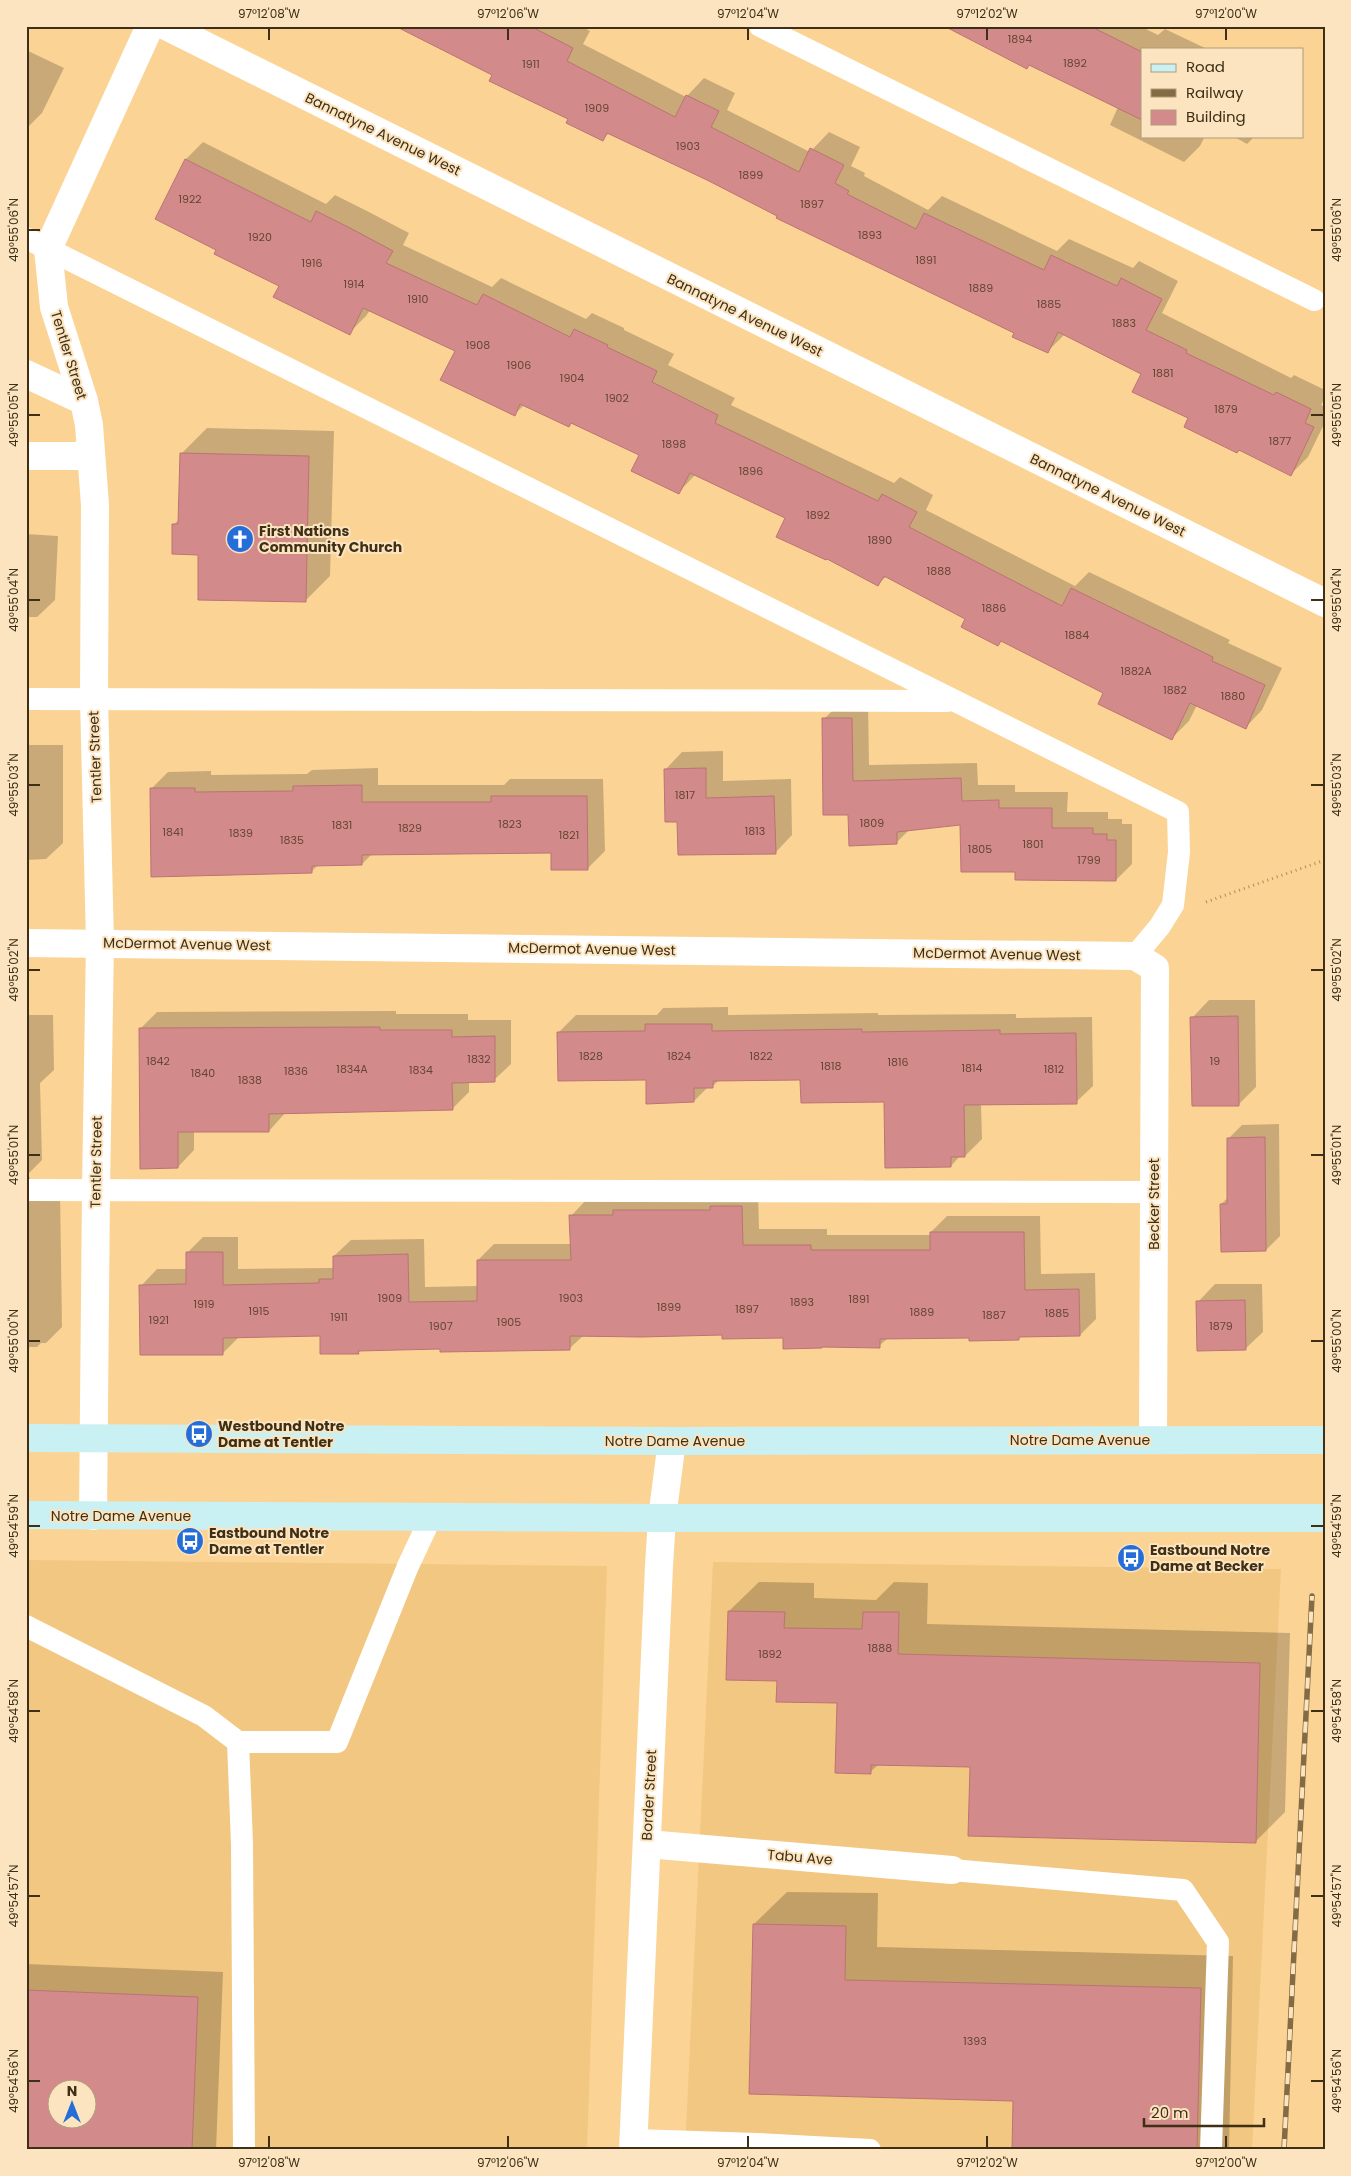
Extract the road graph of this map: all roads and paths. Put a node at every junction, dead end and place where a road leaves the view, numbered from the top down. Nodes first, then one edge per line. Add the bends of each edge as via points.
1 (150, 26) edge
2 (166, 26) edge
3 (760, 26) edge
4 (37, 243) edge
5 (1314, 300) dead end
6 (26, 374) edge
7 (84, 401) junction
8 (26, 456) edge
9 (91, 456) junction
10 (1325, 603) edge
11 (26, 699) edge
12 (94, 699) junction
13 (953, 701) junction
14 (1325, 860) edge
15 (1169, 912) junction
16 (100, 942) junction
17 (26, 943) edge
18 (1145, 962) junction
19 (26, 1190) edge
20 (96, 1190) junction
21 (1154, 1192) junction
22 (26, 1438) edge
23 (94, 1438) junction
24 (1153, 1440) junction
25 (1325, 1440) edge
26 (672, 1441) junction
27 (26, 1515) edge
28 (94, 1516) junction
29 (431, 1517) junction
30 (662, 1518) junction
31 (1325, 1518) edge
32 (26, 1626) edge
33 (238, 1742) junction
34 (647, 1844) junction
35 (952, 1870) joint
36 (633, 2145) edge
37 (757, 2147) edge
38 (244, 2150) edge
39 (870, 2150) edge
40 (1212, 2150) edge

1 - 4 street
2 - 10 street, Bannatyne Avenue West
3 - 5 lane
4 - 7 street, Tentler Street
4 - 13 lane
6 - 7 street
7 - 9 street, Tentler Street
8 - 9 street
9 - 12 street, Tentler Street via 95,504
11 - 12 lane
12 - 13 lane
12 - 16 street, Tentler Street
13 - 15 lane via 1178,812 1179,852 1173,905
14 - 15 path via 1218,899
15 - 18 lane
16 - 17 street, McDermot Avenue West
16 - 18 street, McDermot Avenue West
16 - 20 street, Tentler Street
18 - 21 street, Becker Street
19 - 20 lane
20 - 21 lane
20 - 23 street, Tentler Street
21 - 24 street, Becker Street
22 - 23 main road, Notre Dame Avenue
23 - 26 main road, Notre Dame Avenue
23 - 28 street, Tentler Street
24 - 25 main road, Notre Dame Avenue
24 - 26 main road, Notre Dame Avenue
26 - 30 street, Border Street
27 - 28 main road, Notre Dame Avenue
28 - 29 main road, Notre Dame Avenue
29 - 30 main road, Notre Dame Avenue
29 - 33 lane via 408,1566 338,1742
30 - 31 main road, Notre Dame Avenue
30 - 34 street, Border Street
32 - 33 lane via 204,1716
33 - 38 lane
34 - 35 street, Tabu Ave
34 - 36 street, Border Street
35 - 40 lane via 1183,1890 1218,1942
36 - 37 lane
37 - 39 lane

